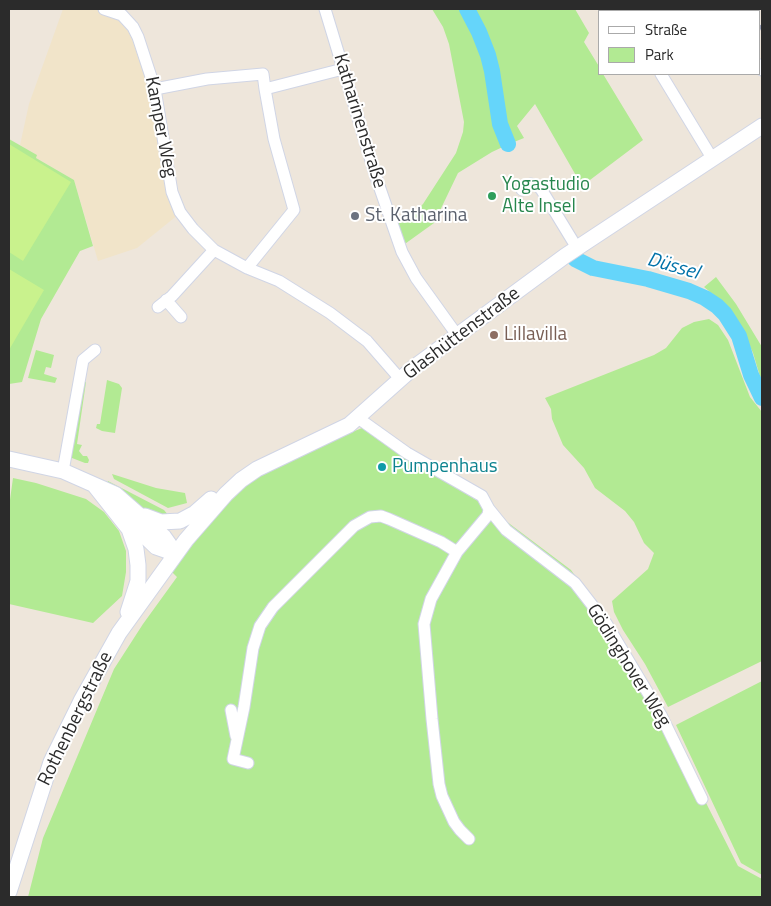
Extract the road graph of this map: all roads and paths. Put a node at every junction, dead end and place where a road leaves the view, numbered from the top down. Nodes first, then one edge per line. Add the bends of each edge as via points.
1 (104, 9) edge
2 (325, 9) edge
3 (343, 69) junction
4 (662, 75) edge
5 (155, 89) junction
6 (265, 89) junction
7 (762, 126) edge
8 (712, 158) junction
9 (522, 190) dead end
10 (577, 248) junction
11 (214, 250) junction
12 (247, 268) junction
13 (181, 317) dead end
14 (457, 336) junction
15 (95, 350) dead end
16 (401, 380) junction
17 (358, 418) junction
18 (9, 459) edge
19 (63, 471) junction
20 (95, 486) junction
21 (226, 494) junction
22 (489, 509) junction
23 (134, 510) junction
24 (457, 552) junction
25 (176, 554) junction
26 (119, 633) junction
27 (231, 710) dead end
28 (237, 740) junction
29 (248, 763) dead end
30 (702, 799) dead end
31 (469, 839) dead end
32 (9, 892) edge

1 - 5 street, Kamper Weg via 122,15 133,27
2 - 3 street, Katharinenstraße
3 - 6 street
3 - 14 street, Katharinenstraße via 402,252 416,278
4 - 8 street
5 - 6 street via 207,79 263,74
5 - 11 street, Kamper Weg via 176,202 193,229
6 - 12 street via 274,139 294,210
7 - 8 main road, Glashüttenstraße
8 - 10 main road, Glashüttenstraße
9 - 10 street via 531,184 541,189
10 - 14 main road, Glashüttenstraße
11 - 12 street, Kamper Weg
11 - 13 street via 162,304
12 - 16 street, Kamper Weg via 278,281 330,313 367,341
14 - 16 main road, Glashüttenstraße
15 - 19 street via 83,360
16 - 17 main road, Glashüttenstraße
17 - 21 main road, Glashüttenstraße via 334,434 257,469
17 - 22 street, Gödinghover Weg via 407,453 482,496
18 - 19 main road
19 - 20 main road
20 - 23 main road via 114,494
20 - 25 main road via 156,547
20 - 26 main road, Rothenbergstraße via 129,529 136,549 136,590
21 - 23 main road via 215,496 188,518 172,522 161,522
21 - 25 main road, Glashüttenstraße
22 - 24 street via 488,515
22 - 30 street, Gödinghover Weg via 506,530 574,583 606,623 666,724
23 - 25 main road via 164,537
24 - 28 street via 381,516 370,517 354,526 273,607 260,626 253,648
24 - 31 street via 431,599 424,624 439,784 454,822
25 - 26 main road, Rothenbergstraße
26 - 32 main road, Rothenbergstraße via 51,762
27 - 28 street
28 - 29 street via 233,759

